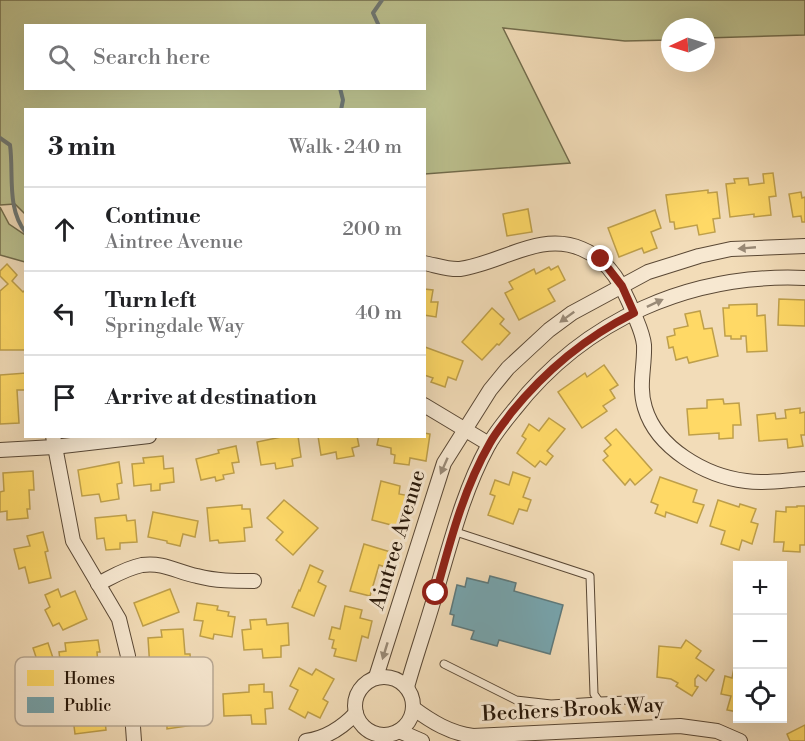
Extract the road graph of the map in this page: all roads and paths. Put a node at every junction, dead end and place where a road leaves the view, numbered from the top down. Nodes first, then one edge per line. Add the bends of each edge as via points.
1 (805, 246) edge
2 (426, 263) edge
3 (805, 278) edge
4 (622, 286) junction
5 (634, 313) junction
6 (426, 406) edge
7 (464, 428) junction
8 (117, 438) edge
9 (53, 442) edge
10 (489, 444) junction
11 (0, 450) edge
12 (805, 479) edge
13 (453, 531) junction
14 (254, 581) dead end
15 (98, 584) junction
16 (128, 657) edge
17 (444, 664) dead end
18 (376, 677) junction
19 (407, 687) junction
20 (631, 700) dead end
21 (599, 701) junction
22 (413, 708) junction
23 (356, 713) junction
24 (133, 726) edge
25 (388, 735) edge
26 (134, 741) edge
27 (306, 741) edge
28 (422, 741) edge
29 (740, 741) edge

1 -> 4 street, Aintree Avenue via 732,249 699,256
2 - 4 street via 457,269 486,263 528,246 560,243 601,259
5 -> 3 street via 663,298 722,283 762,277
4 - 5 street
4 -> 7 street, Aintree Avenue via 572,313 529,347 490,390
5 - 10 street via 588,339 543,377
5 - 12 street via 644,344 641,390 645,407 651,423 670,447 713,472 743,481
6 - 7 street
7 - 10 street
7 -> 18 street, Aintree Avenue via 444,463
8 - 9 street
9 - 11 street
9 - 15 street via 73,541
10 - 13 street
13 - 19 street
13 - 21 lane via 590,576 594,694
14 - 15 street via 222,581 168,566 142,565
15 - 16 street via 119,619
17 - 21 lane via 516,700 551,705
18 - 19 street via 393,678
18 - 23 street via 357,695
19 - 22 street
20 - 21 lane
22 - 25 street via 409,722
22 - 29 street, Bechers Brook Way via 463,735 680,726 717,731
23 - 25 street via 365,727
23 - 27 street via 335,732
24 - 26 street
25 - 28 street

